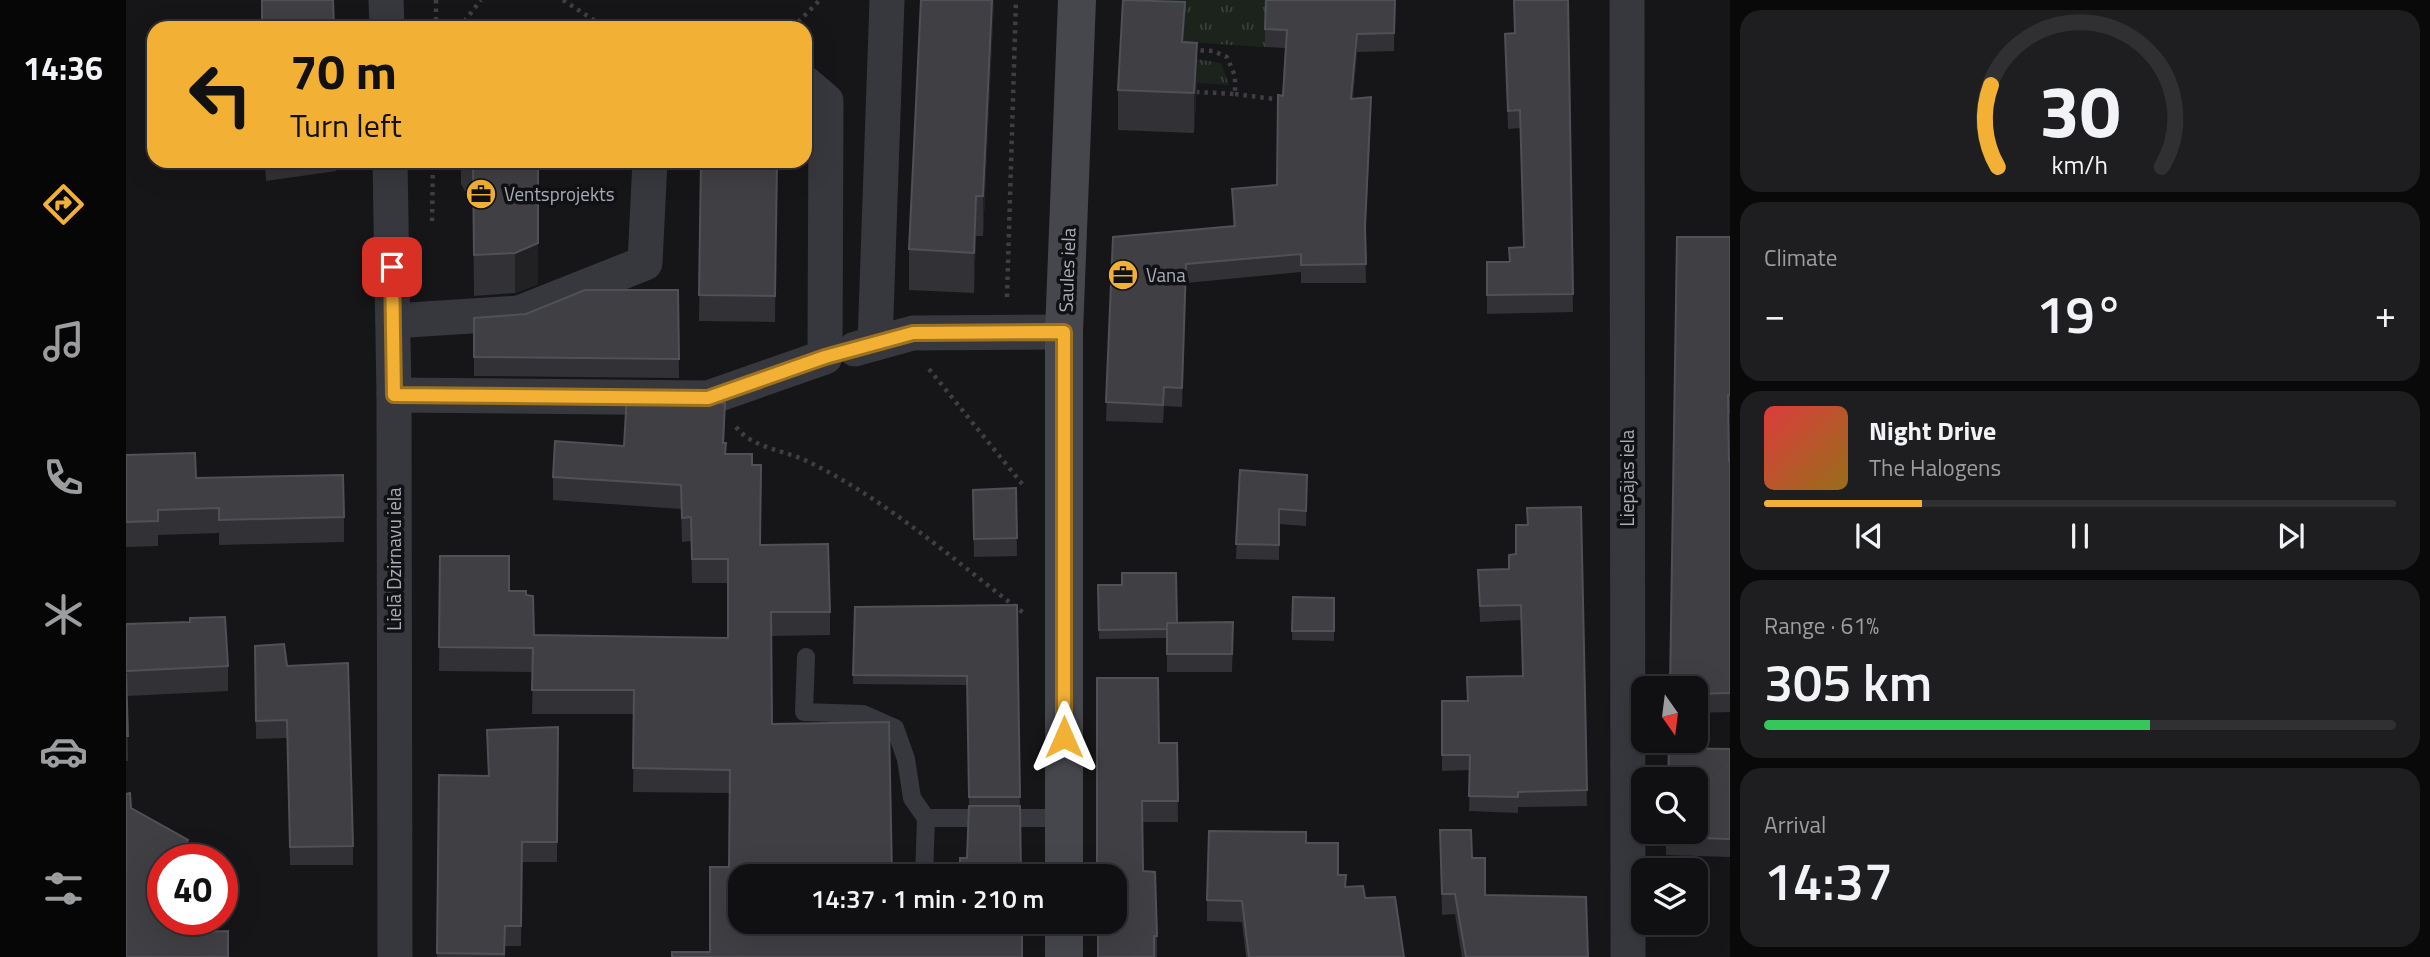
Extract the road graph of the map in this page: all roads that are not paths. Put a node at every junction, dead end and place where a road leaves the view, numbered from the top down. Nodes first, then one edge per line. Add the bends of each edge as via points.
1 (387, 0) edge
2 (887, 0) edge
3 (1077, 0) edge
4 (1627, 0) edge
5 (387, 21) edge
6 (812, 89) edge
7 (390, 168) edge
8 (650, 168) edge
9 (393, 320) junction
10 (1064, 332) junction
11 (889, 340) junction
12 (825, 357) junction
13 (394, 395) junction
14 (806, 657) dead end
15 (926, 818) junction
16 (1064, 818) junction
17 (924, 864) edge
18 (1064, 864) edge
19 (1064, 934) edge
20 (395, 957) edge
21 (1064, 957) edge
22 (1628, 957) edge

1 - 5 street
2 - 11 street
3 - 10 street, Saules iela
4 - 22 street, Liepājas iela
6 - 12 street via 826,101
7 - 9 street, Lielā Dzirnavu iela
8 - 9 street via 645,263 519,313
9 - 13 street, Lielā Dzirnavu iela
10 - 11 street
10 - 16 street, Saules iela
11 - 12 street
12 - 13 street via 712,397
13 - 20 street, Lielā Dzirnavu iela
14 - 15 lane via 804,712 863,714 895,728 912,799
15 - 16 lane
15 - 17 lane
16 - 18 street, Saules iela
19 - 21 street

